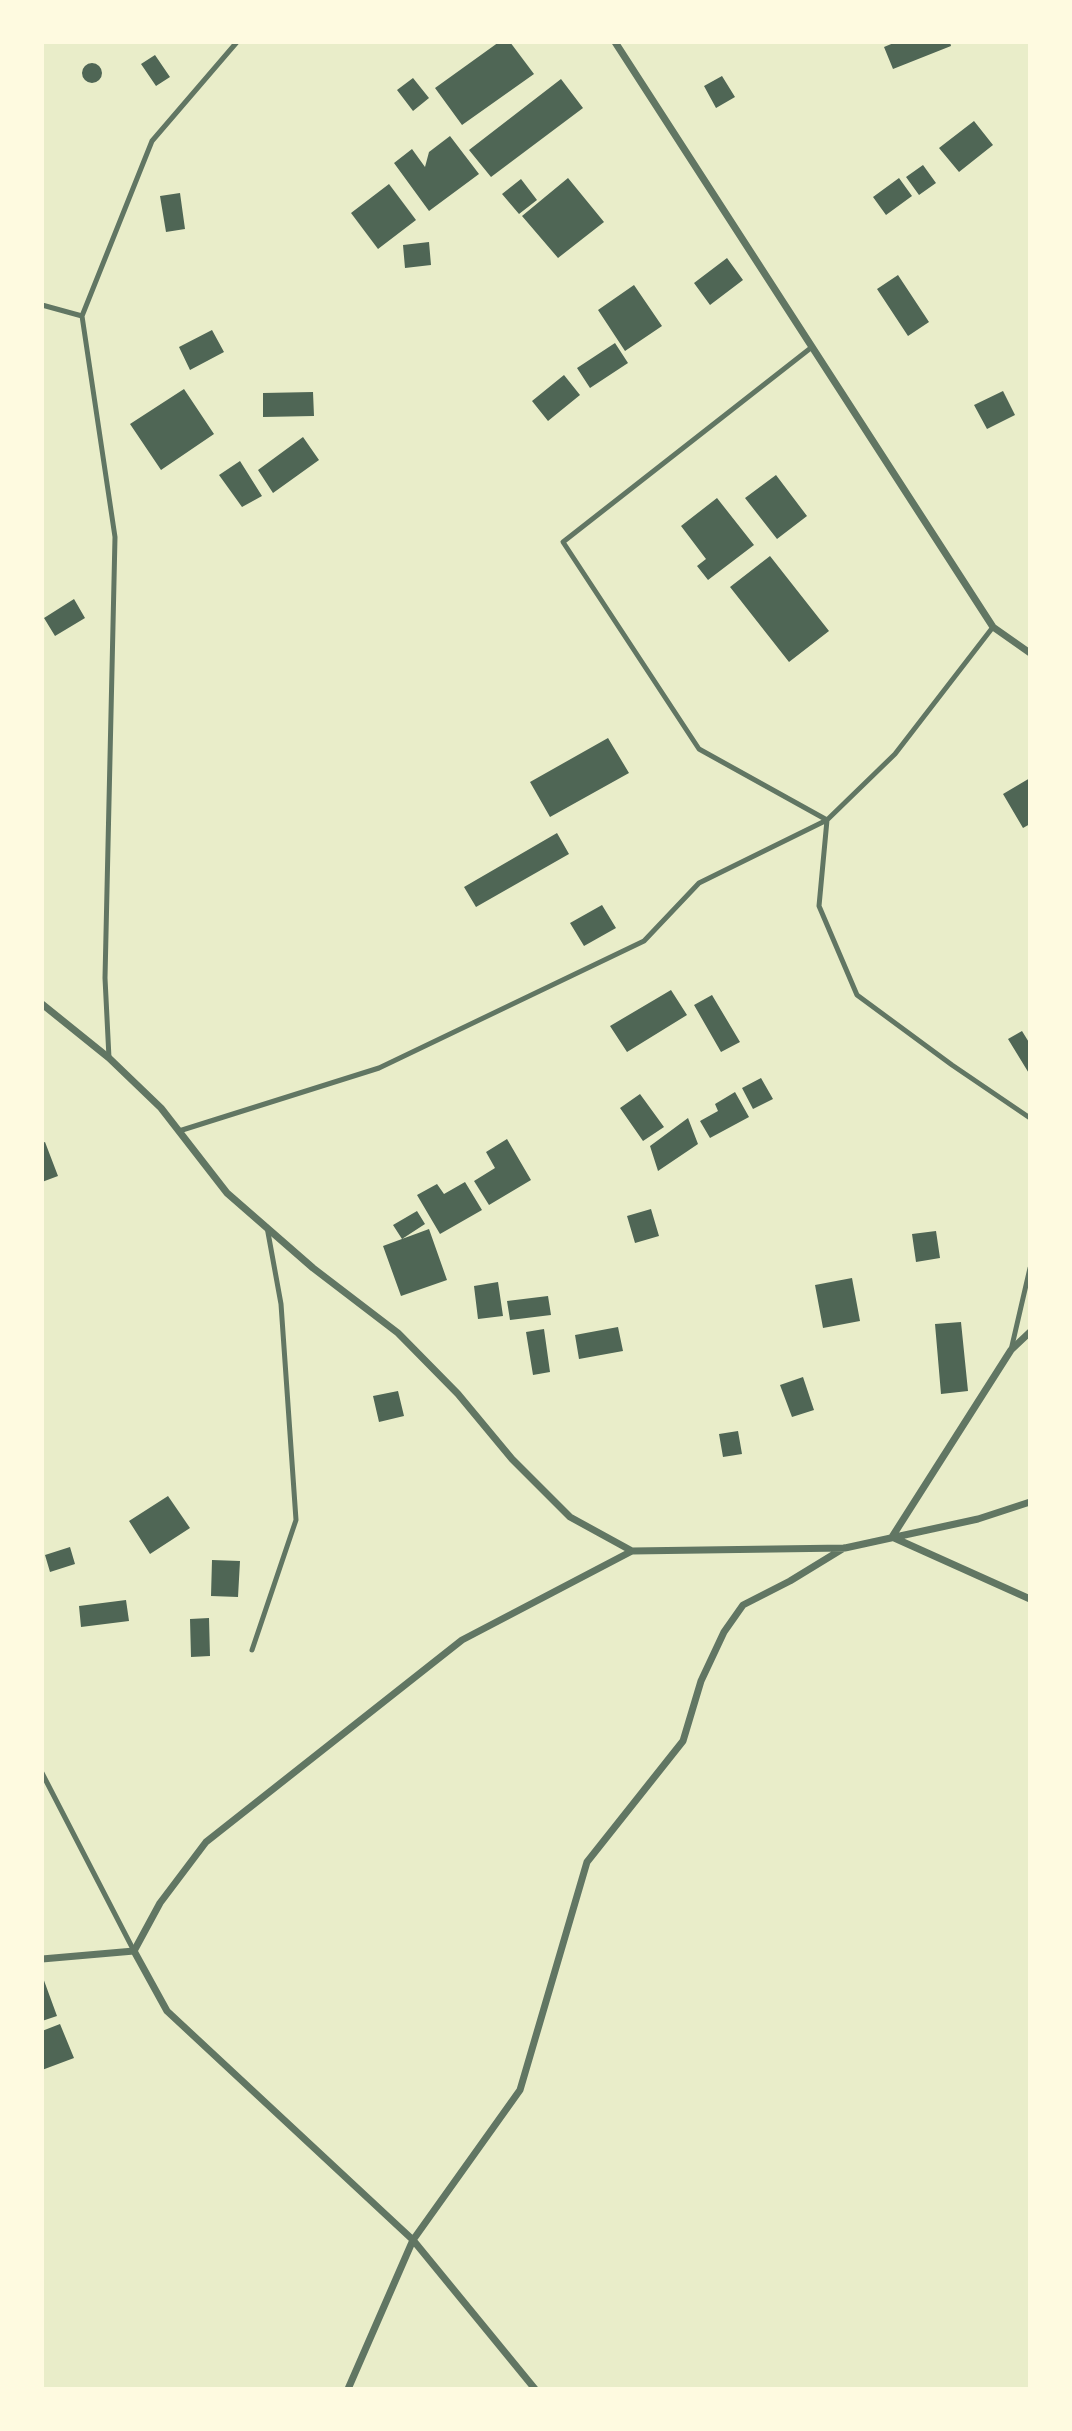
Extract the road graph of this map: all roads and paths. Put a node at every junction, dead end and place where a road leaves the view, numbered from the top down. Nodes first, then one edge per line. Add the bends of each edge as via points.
1 (237, 42) edge
2 (615, 42) edge
3 (42, 305) edge
4 (82, 316) junction
5 (812, 347) junction
6 (993, 627) junction
7 (1030, 653) edge
8 (827, 820) junction
9 (42, 1004) edge
10 (109, 1058) junction
11 (1030, 1118) edge
12 (179, 1131) junction
13 (267, 1227) junction
14 (1030, 1268) edge
15 (1030, 1332) edge
16 (1011, 1350) junction
17 (1030, 1502) edge
18 (892, 1537) junction
19 (845, 1548) junction
20 (632, 1551) junction
21 (1030, 1599) edge
22 (252, 1650) dead end
23 (42, 1773) edge
24 (134, 1951) junction
25 (42, 1959) edge
26 (413, 2240) junction
27 (348, 2389) edge
28 (535, 2389) edge

1 - 4 lane via 152,141
2 - 5 street
3 - 4 lane
4 - 10 lane via 115,537 105,978
5 - 6 street
5 - 8 lane via 563,542 699,749
6 - 7 street
6 - 8 lane via 895,754
8 - 11 lane via 819,906 857,995
8 - 12 lane via 699,883 644,941 379,1068
9 - 10 street
10 - 12 street
12 - 13 street via 228,1193
13 - 20 street via 398,1332 570,1517
13 - 22 lane via 281,1304 296,1520
14 - 16 lane
15 - 16 street
16 - 18 street
17 - 18 street via 978,1519
18 - 19 street
18 - 21 street
19 - 20 street
19 - 26 street via 743,1605 724,1632 701,1681 683,1741 587,1862 520,2090
20 - 24 street via 461,1640 206,1842 160,1903
23 - 24 lane
24 - 25 street
24 - 26 street via 167,2011
26 - 27 street
26 - 28 street

